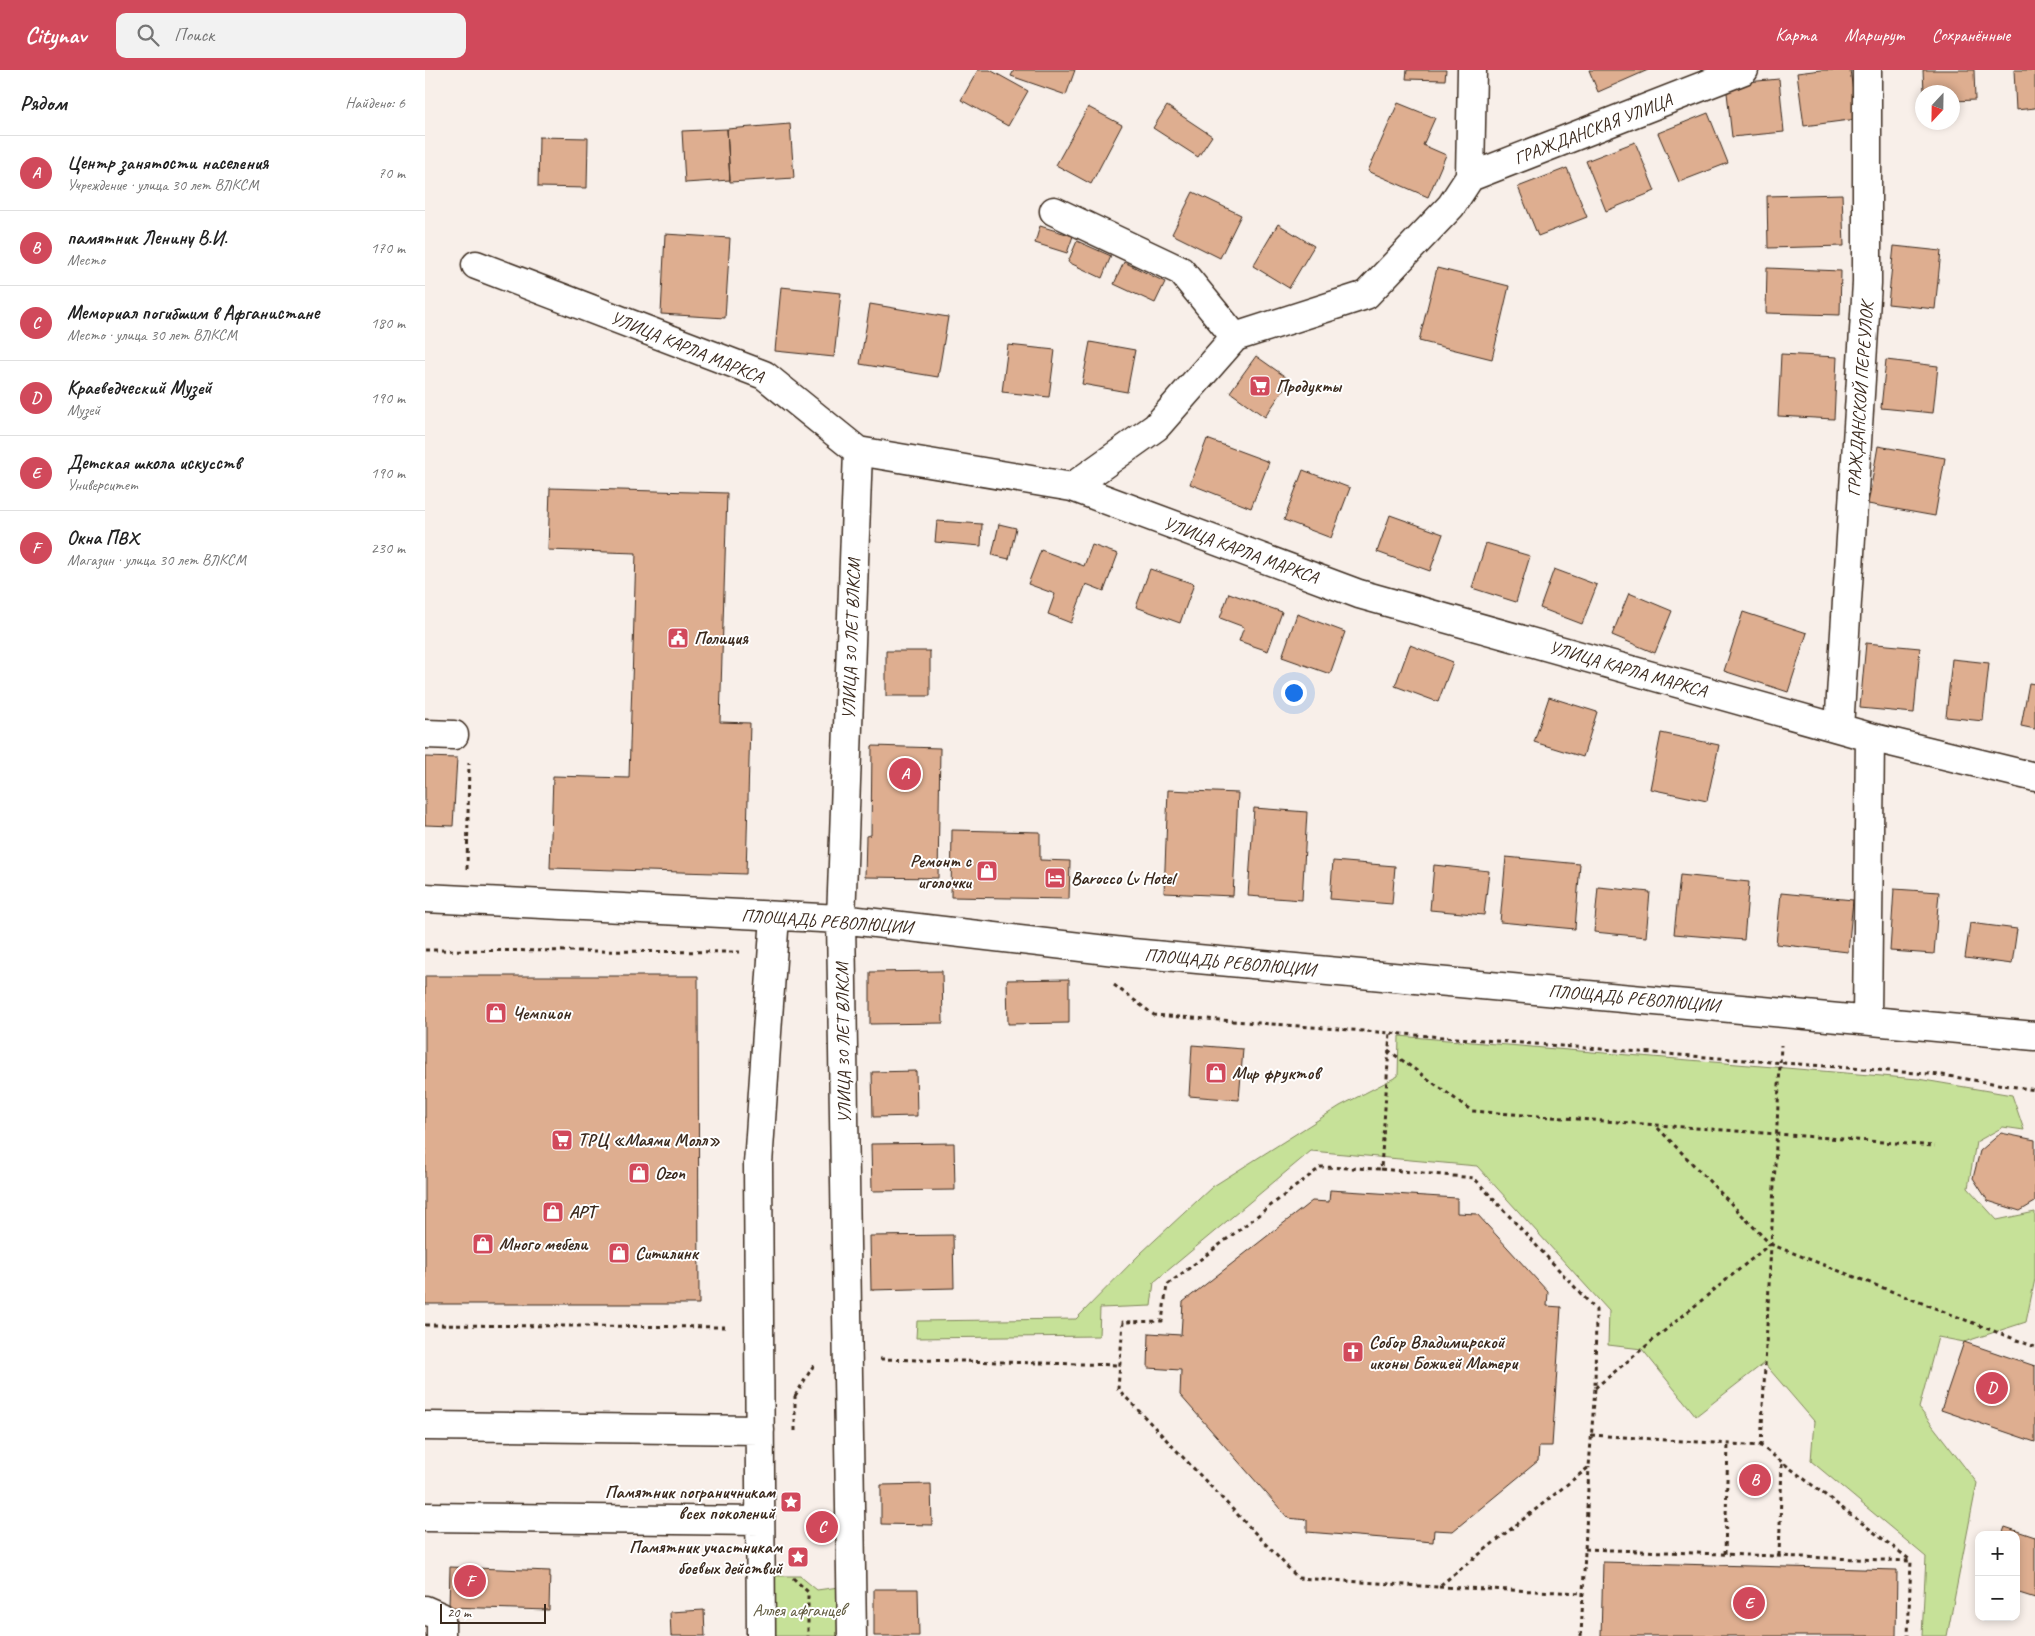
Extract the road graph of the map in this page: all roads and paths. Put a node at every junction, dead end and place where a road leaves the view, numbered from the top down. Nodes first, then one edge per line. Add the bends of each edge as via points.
1 (1472, 70) edge
2 (1744, 70) edge
3 (1867, 70) edge
4 (1469, 178) junction
5 (1054, 211) dead end
6 (476, 265) dead end
7 (1235, 337) junction
8 (858, 451) junction
9 (1073, 487) junction
10 (1839, 728) junction
11 (425, 734) edge
12 (454, 735) joint
13 (1870, 737) junction
14 (2035, 777) edge
15 (425, 898) edge
16 (466, 900) junction
17 (775, 916) junction
18 (841, 919) junction
19 (425, 950) edge
20 (773, 952) junction
21 (1110, 982) dead end
22 (1782, 1012) junction
23 (1867, 1019) junction
24 (1390, 1032) junction
25 (2035, 1036) edge
26 (1388, 1050) junction
27 (1780, 1063) junction
28 (2035, 1090) edge
29 (1654, 1124) junction
30 (1776, 1134) junction
31 (1935, 1146) dead end
32 (1381, 1169) junction
33 (1770, 1244) junction
34 (425, 1325) edge
35 (759, 1327) junction
36 (2035, 1347) edge
37 (848, 1358) junction
38 (1119, 1365) junction
39 (1595, 1388) junction
40 (425, 1426) edge
41 (760, 1430) junction
42 (1591, 1435) junction
43 (1728, 1444) junction
44 (1761, 1446) junction
45 (1783, 1463) junction
46 (1589, 1467) junction
47 (425, 1517) edge
48 (760, 1521) junction
49 (1585, 1549) junction
50 (1725, 1554) junction
51 (1779, 1556) junction
52 (1911, 1560) junction
53 (791, 1576) dead end
54 (1438, 1587) junction
55 (1583, 1593) junction
56 (425, 1610) edge
57 (441, 1636) edge
58 (761, 1636) edge
59 (808, 1636) edge
60 (852, 1636) edge
61 (1581, 1636) edge
62 (1909, 1636) edge

1 - 4 street
2 - 4 street, ГРАЖДАНСКАЯ УЛИЦА
3 - 10 street, ГРАЖДАНСКОЙ ПЕРЕУЛОК via 1867,283
4 - 7 street via 1451,206 1366,294
5 - 7 street via 1181,271
6 - 8 street, УЛИЦА КАРЛА МАРКСА via 764,375
7 - 9 street via 1155,427
8 - 9 street, УЛИЦА КАРЛА МАРКСА
8 - 18 street, УЛИЦА 30 ЛЕТ ВЛКСМ
9 - 10 street, УЛИЦА КАРЛА МАРКСА via 1359,594
10 - 13 street, УЛИЦА КАРЛА МАРКСА
11 - 12 street
12 - 16 path via 470,736
13 - 14 street, УЛИЦА КАРЛА МАРКСА
13 - 23 street
15 - 16 street, ПЛОЩАДЬ РЕВОЛЮЦИИ
16 - 17 street, ПЛОЩАДЬ РЕВОЛЮЦИИ
17 - 18 street, ПЛОЩАДЬ РЕВОЛЮЦИИ
17 - 20 street
18 - 22 street, ПЛОЩАДЬ РЕВОЛЮЦИИ via 1132,953
18 - 37 street, УЛИЦА 30 ЛЕТ ВЛКСМ
19 - 20 path
20 - 35 street via 758,1164
21 - 24 path via 1154,1015
22 - 23 street, ПЛОЩАДЬ РЕВОЛЮЦИИ
22 - 27 path
23 - 25 street, ПЛОЩАДЬ РЕВОЛЮЦИИ
24 - 26 path
24 - 27 path
26 - 29 path via 1473,1111
26 - 32 path
27 - 28 path via 1942,1075
27 - 30 path
29 - 30 path
29 - 33 path
30 - 31 path
30 - 33 path
32 - 38 path via 1321,1167 1167,1285 1162,1321 1123,1322
32 - 39 path via 1474,1178 1596,1310
33 - 36 path
33 - 39 path
33 - 44 path
34 - 35 path
35 - 41 street
37 - 38 path
37 - 60 street, УЛИЦА 30 ЛЕТ ВЛКСМ
38 - 54 path via 1118,1389 1298,1578
39 - 42 path
40 - 41 street
41 - 48 street
42 - 43 path
42 - 46 path
43 - 44 path
43 - 50 path
44 - 45 path
45 - 51 path
45 - 52 path
46 - 49 path
46 - 54 path
47 - 48 street
48 - 58 street
49 - 50 path
49 - 55 path
50 - 51 path
51 - 52 path
52 - 62 path
53 - 59 path via 808,1592
54 - 55 path
55 - 61 path
56 - 57 street via 441,1617

